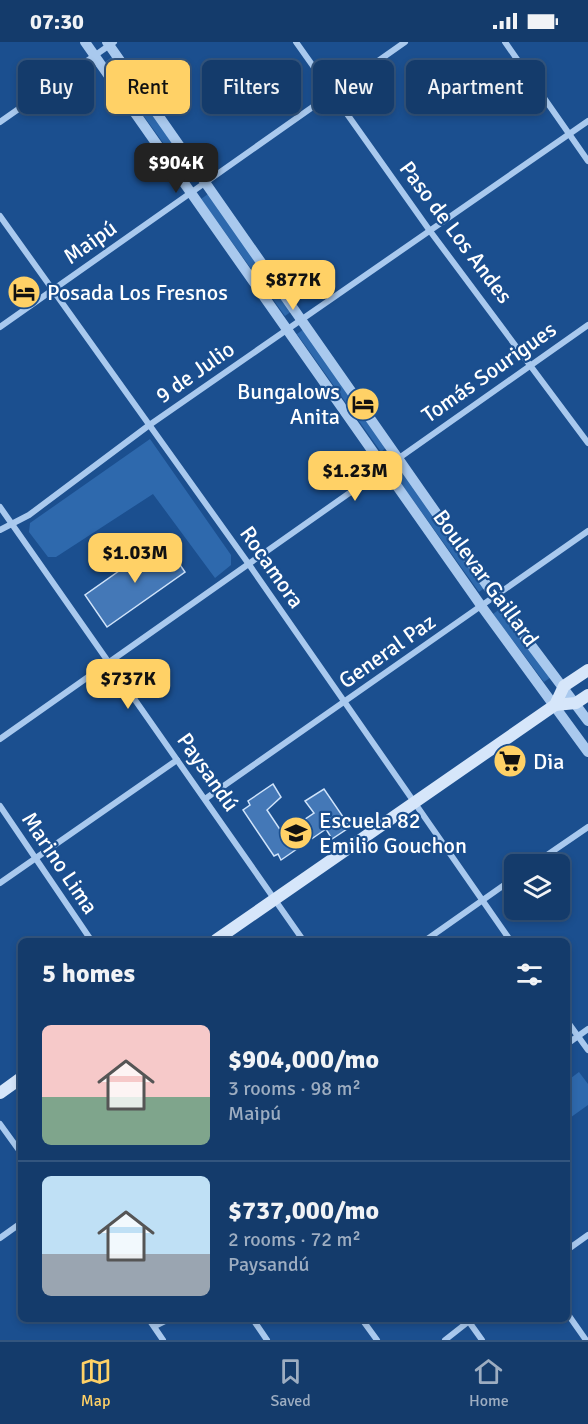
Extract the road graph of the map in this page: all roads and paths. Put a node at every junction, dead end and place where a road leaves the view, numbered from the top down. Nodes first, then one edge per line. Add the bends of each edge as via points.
1 (85, 42) edge
2 (296, 42) edge
3 (405, 42) edge
4 (505, 42) edge
5 (110, 43) edge
6 (95, 56) junction
7 (379, 60) edge
8 (313, 66) edge
9 (313, 107) edge
10 (347, 114) edge
11 (588, 121) edge
12 (0, 122) edge
13 (569, 134) junction
14 (588, 161) edge
15 (206, 185) junction
16 (192, 193) junction
17 (0, 216) edge
18 (430, 231) junction
19 (52, 290) junction
20 (301, 320) junction
21 (588, 325) edge
22 (0, 327) edge
23 (289, 329) junction
24 (532, 365) junction
25 (148, 426) junction
26 (588, 443) edge
27 (399, 456) junction
28 (383, 467) junction
29 (0, 507) edge
30 (12, 524) junction
31 (0, 530) edge
32 (588, 531) edge
33 (248, 563) junction
34 (495, 597) junction
35 (482, 607) junction
36 (109, 662) junction
37 (588, 670) edge
38 (564, 686) junction
39 (588, 695) edge
40 (576, 703) junction
41 (344, 704) junction
42 (555, 705) junction
43 (588, 721) edge
44 (0, 739) edge
45 (588, 752) edge
46 (177, 760) junction
47 (205, 799) junction
48 (414, 802) junction
49 (0, 806) edge
50 (588, 827) edge
51 (549, 854) edge
52 (36, 857) junction
53 (0, 883) edge
54 (504, 885) edge
55 (276, 899) junction
56 (482, 900) junction
57 (90, 938) edge
58 (219, 938) edge
59 (302, 938) edge
60 (429, 938) edge
61 (509, 938) edge
62 (570, 1025) edge
63 (588, 1029) edge
64 (578, 1036) junction
65 (570, 1042) edge
66 (588, 1050) edge
67 (18, 1080) edge
68 (0, 1093) edge
69 (0, 1124) edge
70 (18, 1149) edge
71 (18, 1225) edge
72 (588, 1235) edge
73 (0, 1238) edge
74 (570, 1248) edge
75 (570, 1317) edge
76 (152, 1322) edge
77 (163, 1322) edge
78 (255, 1322) edge
79 (364, 1322) edge
80 (468, 1322) edge
81 (471, 1322) edge
82 (155, 1326) junction
83 (163, 1340) edge
84 (267, 1340) edge
85 (377, 1340) edge
86 (445, 1340) edge
87 (482, 1340) edge
88 (586, 1340) edge

1 - 6 street, Boulevar Gaillard
2 - 8 street, Paso de Los Andes
3 - 7 street, Maipú
4 - 13 street
5 - 6 street
5 - 15 street, Boulevar Gaillard
6 - 12 street
6 - 16 street, Boulevar Gaillard
9 - 15 street, Maipú
10 - 18 street, Paso de Los Andes
11 - 13 street, 9 de Julio
13 - 14 street
13 - 18 street, 9 de Julio
15 - 16 street, Maipú
15 - 20 street, Boulevar Gaillard
16 - 19 street, Maipú
16 - 23 street, Boulevar Gaillard
17 - 19 street, Rocamora
18 - 20 street, 9 de Julio
18 - 24 street, Paso de Los Andes
19 - 22 street, Maipú
19 - 25 street, Rocamora
20 - 23 street, 9 de Julio
20 - 27 street, Boulevar Gaillard
21 - 24 street, Tomás Sourigues
23 - 25 street, 9 de Julio
23 - 28 street, Boulevar Gaillard
24 - 26 street, Paso de Los Andes
24 - 27 street, Tomás Sourigues
25 - 30 street, 9 de Julio
25 - 33 street, Rocamora
27 - 28 street, Tomás Sourigues
27 - 34 street, Boulevar Gaillard
28 - 33 street, Tomás Sourigues
28 - 35 street, Boulevar Gaillard
29 - 30 street, Paysandú
30 - 31 street, 9 de Julio
30 - 36 street, Paysandú
32 - 34 street, General Paz
33 - 36 street, Tomás Sourigues
33 - 41 street, Rocamora
34 - 35 street, General Paz
34 - 38 street, Boulevar Gaillard
35 - 41 street, General Paz
35 - 42 street, Boulevar Gaillard
36 - 44 street, Tomás Sourigues
36 - 46 street, Paysandú
37 - 38 main road
38 - 40 street, Boulevar Gaillard
38 - 42 main road
39 - 40 main road
40 - 42 main road
40 - 43 street, Boulevar Gaillard
41 - 47 street, General Paz
41 - 48 street, Rocamora
42 - 45 street, Boulevar Gaillard
42 - 48 main road
46 - 47 street, Paysandú
46 - 52 street
47 - 55 street, Paysandú
48 - 55 main road
48 - 56 street, Rocamora
49 - 52 street, Marino Lima
50 - 51 street
52 - 53 street
52 - 57 street, Marino Lima
54 - 56 street
55 - 58 main road
55 - 59 street, Paysandú
56 - 60 street
56 - 61 street, Rocamora
62 - 64 street
63 - 64 street
64 - 65 street
64 - 66 street
67 - 68 main road
69 - 70 street
71 - 73 street
72 - 74 street
75 - 88 street
76 - 82 street
77 - 82 street
78 - 84 street
79 - 85 street
80 - 86 street
81 - 87 street
82 - 83 street

